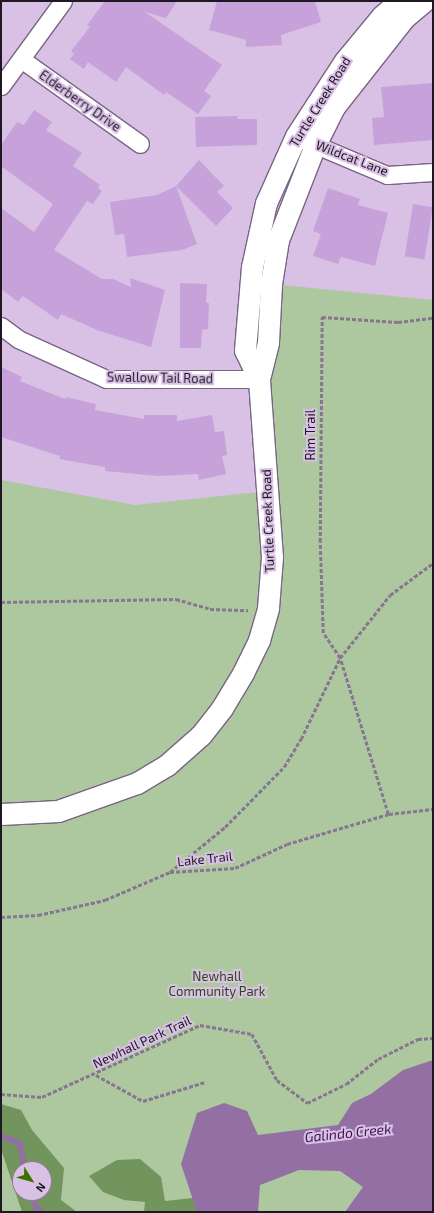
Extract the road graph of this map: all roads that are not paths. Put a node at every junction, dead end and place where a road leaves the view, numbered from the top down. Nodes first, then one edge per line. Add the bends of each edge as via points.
1 (63, 1) edge
2 (399, 1) edge
3 (424, 1) edge
4 (21, 59) junction
5 (1, 86) edge
6 (296, 136) junction
7 (140, 144) dead end
8 (315, 145) junction
9 (433, 172) edge
10 (1, 326) edge
11 (259, 379) junction
12 (1, 814) edge

1 - 4 street
2 - 6 street, Turtle Creek Road via 382,16 344,62
3 - 8 street, Turtle Creek Road via 404,18 334,107
4 - 5 street
4 - 7 street, Elderberry Drive
6 - 8 street, Wildcat Lane
6 - 11 street, Turtle Creek Road via 266,203 252,267 244,350
8 - 9 street, Wildcat Lane via 387,175
8 - 11 street, Turtle Creek Road via 278,240 271,284 268,342
10 - 11 street, Swallow Tail Road via 18,339 106,379
11 - 12 street, Turtle Creek Road via 272,557 268,608 259,640 222,708 201,735 167,765 137,784 58,811

